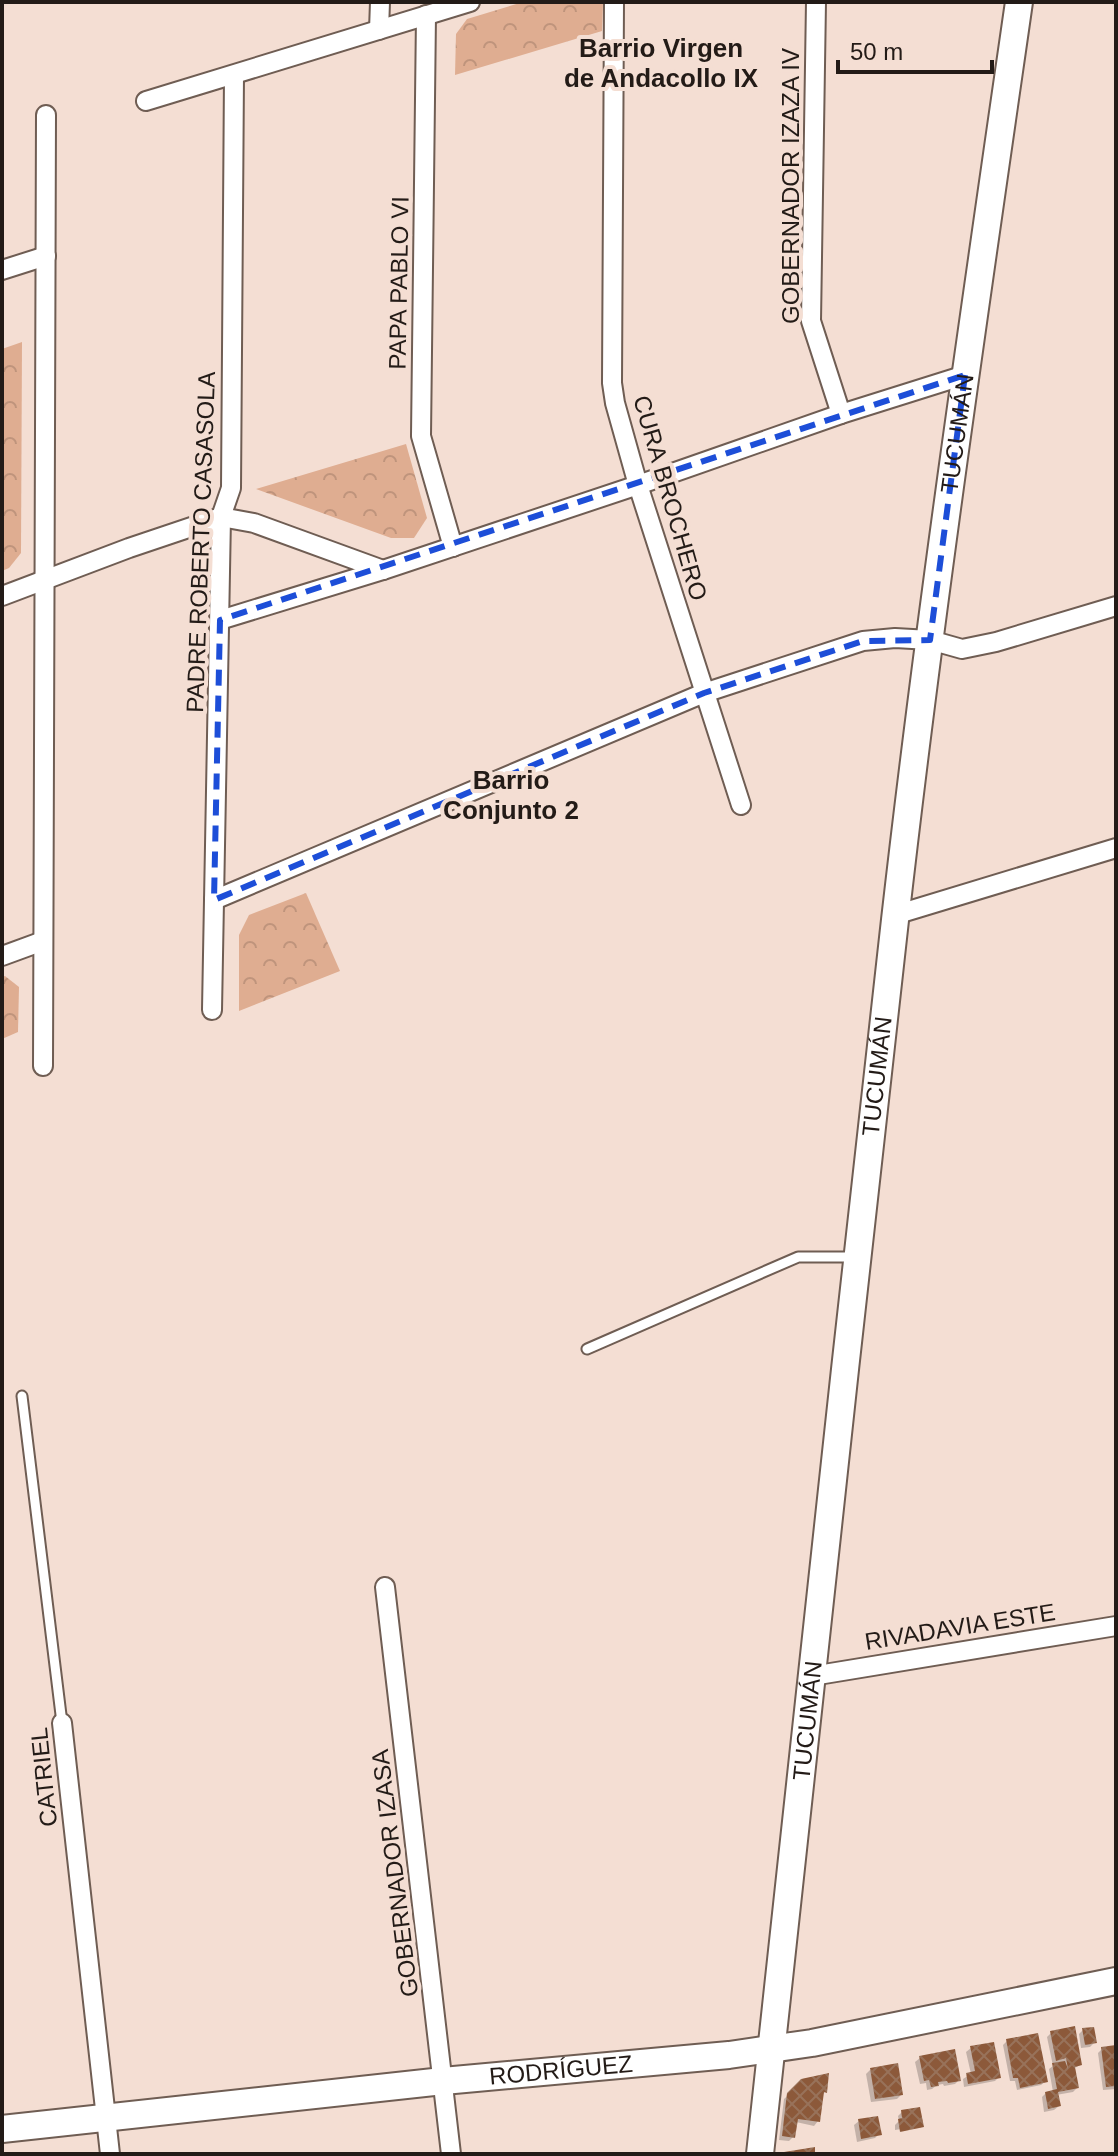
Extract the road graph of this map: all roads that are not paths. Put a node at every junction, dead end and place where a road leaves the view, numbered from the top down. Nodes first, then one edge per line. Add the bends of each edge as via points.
1 (380, 2) edge
2 (470, 2) edge
3 (614, 2) edge
4 (816, 2) edge
5 (1019, 2) edge
6 (426, 15) junction
7 (379, 30) junction
8 (234, 75) junction
9 (146, 101) dead end
10 (46, 115) dead end
11 (46, 256) junction
12 (2, 270) edge
13 (965, 375) junction
14 (841, 414) junction
15 (638, 485) junction
16 (221, 517) junction
17 (453, 547) junction
18 (383, 570) junction
19 (45, 579) junction
20 (2, 596) edge
21 (1116, 606) edge
22 (220, 620) junction
23 (930, 640) junction
24 (704, 693) junction
25 (741, 805) dead end
26 (1116, 848) edge
27 (214, 900) junction
28 (895, 915) junction
29 (43, 941) junction
30 (2, 956) edge
31 (212, 1010) dead end
32 (43, 1066) dead end
33 (857, 1257) junction
34 (587, 1349) dead end
35 (22, 1396) dead end
36 (385, 1587) dead end
37 (1116, 1626) edge
38 (812, 1676) junction
39 (62, 1723) joint
40 (1116, 1981) edge
41 (772, 2049) junction
42 (443, 2081) junction
43 (106, 2117) junction
44 (2, 2129) edge
45 (110, 2154) edge
46 (451, 2154) edge
47 (760, 2154) edge

1 - 7 street
2 - 6 street
3 - 15 street, CURA BROCHERO via 612,383
4 - 14 street, GOBERNADOR IZAZA IV via 811,321
5 - 13 main road, TUCUMÁN
6 - 7 street
6 - 17 street, PAPA PABLO VI via 421,436
7 - 8 street
8 - 9 street
8 - 16 street, PADRE ROBERTO CASASOLA via 231,488
10 - 11 street
11 - 12 street
11 - 19 street
13 - 14 street
13 - 23 main road, TUCUMÁN
14 - 15 street
15 - 17 street
15 - 24 street, CURA BROCHERO
16 - 18 street via 254,523
16 - 19 street
16 - 22 street, PADRE ROBERTO CASASOLA
17 - 18 street
18 - 22 street
19 - 20 street
19 - 29 street
21 - 23 street via 962,649
22 - 27 street, PADRE ROBERTO CASASOLA
23 - 24 street via 863,641
23 - 28 main road, TUCUMÁN
24 - 25 street, CURA BROCHERO
24 - 27 street
26 - 28 street
27 - 31 street, PADRE ROBERTO CASASOLA
28 - 33 main road, TUCUMÁN
29 - 30 street
29 - 32 street
33 - 34 lane via 798,1257
33 - 38 main road, TUCUMÁN
35 - 39 lane, CATRIEL
36 - 42 street, GOBERNADOR IZASA
37 - 38 street, RIVADAVIA ESTE
38 - 41 main road, TUCUMÁN
39 - 43 street, CATRIEL
40 - 41 main road, RODRÍGUEZ
41 - 42 main road, RODRÍGUEZ
41 - 47 main road, TUCUMÁN
42 - 43 main road, RODRÍGUEZ
42 - 46 street, GOBERNADOR IZASA
43 - 44 main road, RODRÍGUEZ
43 - 45 street, CATRIEL

